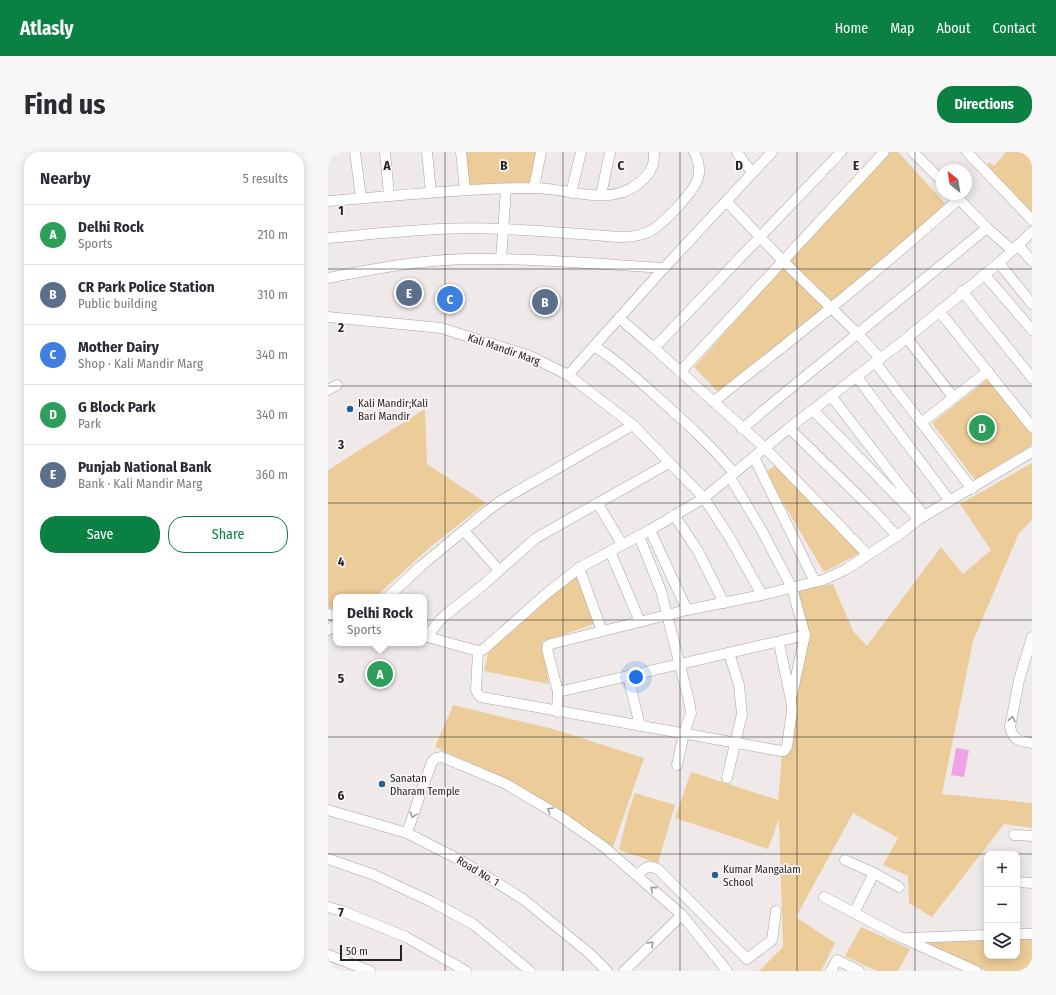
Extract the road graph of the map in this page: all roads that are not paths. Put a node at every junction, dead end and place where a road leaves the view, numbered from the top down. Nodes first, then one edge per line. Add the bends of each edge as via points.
1 (355, 152) edge
2 (385, 152) edge
3 (427, 152) edge
4 (461, 152) edge
5 (541, 152) edge
6 (581, 152) edge
7 (610, 152) edge
8 (654, 152) edge
9 (694, 152) edge
10 (737, 152) edge
11 (772, 152) edge
12 (842, 152) edge
13 (884, 152) edge
14 (913, 152) edge
15 (967, 152) edge
16 (753, 172) junction
17 (936, 175) edge
18 (534, 188) junction
19 (506, 189) junction
20 (465, 190) junction
21 (431, 192) junction
22 (571, 193) junction
23 (389, 195) junction
24 (601, 195) junction
25 (361, 198) junction
26 (953, 200) edge
27 (961, 200) edge
28 (328, 201) edge
29 (726, 202) junction
30 (1032, 220) edge
31 (987, 228) junction
32 (503, 229) junction
33 (1032, 232) edge
34 (760, 237) junction
35 (328, 238) edge
36 (1015, 247) junction
37 (501, 259) junction
38 (783, 261) junction
39 (1032, 261) edge
40 (999, 263) junction
41 (664, 268) junction
42 (984, 274) junction
43 (328, 278) edge
44 (962, 291) junction
45 (1032, 304) edge
46 (832, 309) junction
47 (939, 311) junction
48 (328, 317) edge
49 (618, 318) junction
50 (1032, 330) edge
51 (858, 334) junction
52 (907, 338) junction
53 (594, 346) junction
54 (654, 348) junction
55 (877, 360) junction
56 (988, 371) junction
57 (680, 372) junction
58 (568, 375) junction
59 (856, 376) junction
60 (1032, 378) edge
61 (337, 385) dead end
62 (328, 390) edge
63 (831, 396) junction
64 (954, 398) junction
65 (713, 402) junction
66 (813, 410) junction
67 (921, 423) junction
68 (633, 425) junction
69 (1032, 427) edge
70 (789, 428) junction
71 (742, 429) junction
72 (765, 448) junction
73 (1032, 452) edge
74 (754, 457) junction
75 (669, 463) junction
76 (732, 475) junction
77 (972, 488) junction
78 (704, 498) junction
79 (950, 501) junction
80 (598, 504) junction
81 (674, 515) junction
82 (922, 518) junction
83 (650, 530) junction
84 (464, 531) junction
85 (638, 536) junction
86 (897, 536) junction
87 (622, 544) junction
88 (610, 551) junction
89 (868, 555) junction
90 (579, 568) junction
91 (499, 570) junction
92 (815, 582) junction
93 (792, 588) junction
94 (391, 594) edge
95 (762, 595) junction
96 (724, 603) junction
97 (687, 610) junction
98 (667, 615) junction
99 (640, 622) junction
100 (602, 631) junction
101 (427, 635) edge
102 (805, 635) junction
103 (1032, 637) edge
104 (427, 638) edge
105 (776, 642) junction
106 (478, 651) junction
107 (730, 653) junction
108 (679, 665) junction
109 (628, 676) junction
110 (558, 692) junction
111 (791, 700) junction
112 (557, 712) junction
113 (640, 726) junction
114 (684, 734) junction
115 (1032, 743) edge
116 (735, 744) junction
117 (677, 764) dead end
118 (727, 778) dead end
119 (328, 810) edge
120 (407, 833) junction
121 (1014, 836) dead end
122 (1032, 836) edge
123 (328, 860) edge
124 (845, 860) dead end
125 (874, 874) junction
126 (636, 875) junction
127 (1020, 882) edge
128 (1032, 883) edge
129 (898, 887) dead end
130 (824, 897) dead end
131 (328, 907) edge
132 (776, 911) dead end
133 (854, 913) junction
134 (682, 915) junction
135 (1020, 934) edge
136 (1032, 934) edge
137 (984, 935) edge
138 (904, 938) junction
139 (328, 955) edge
140 (370, 971) edge
141 (466, 971) edge
142 (530, 971) edge
143 (607, 971) edge
144 (624, 971) edge
145 (728, 971) edge
146 (831, 971) edge
147 (859, 971) edge
148 (976, 971) edge

1 - 25 street
2 - 23 street
3 - 21 street
4 - 20 street
5 - 18 street
6 - 22 street
7 - 24 street
8 - 24 street via 652,167 636,186 622,192
9 - 32 street via 698,159 699,171 694,188 649,232 637,236 618,237
10 - 16 street
11 - 16 street
12 - 34 street
13 - 38 street
14 - 17 street
15 - 30 street
16 - 29 street
18 - 19 street
18 - 22 street
19 - 20 street
19 - 32 street
20 - 21 street
21 - 23 street
22 - 24 street
23 - 25 street
25 - 28 street
26 - 46 street via 923,232
27 - 31 street
29 - 34 street
29 - 41 street
31 - 36 street
31 - 51 street
32 - 35 street via 453,228
32 - 37 street
33 - 36 street
34 - 38 street
34 - 54 street
36 - 39 street
36 - 40 street
37 - 41 street
37 - 43 street via 414,263
38 - 46 street
38 - 57 street
40 - 42 street
40 - 45 street
41 - 49 street
42 - 44 street
42 - 50 street
44 - 47 street
44 - 60 street
46 - 51 street
46 - 65 street
47 - 52 street
47 - 56 street
48 - 58 street, Kali Mandir Marg via 441,328 530,356
49 - 53 street
49 - 54 street
51 - 55 street
51 - 71 street
52 - 55 street
52 - 64 street
53 - 58 street
53 - 76 street via 632,374 696,432
54 - 57 street
55 - 59 street
55 - 67 street
56 - 64 street
56 - 69 street
57 - 65 street
58 - 68 street, Kali Mandir Marg
59 - 63 street
59 - 79 street
61 - 62 street
63 - 66 street
63 - 82 street
64 - 67 street
65 - 71 street
66 - 70 street
66 - 82 street
67 - 77 street
68 - 75 street, Kali Mandir Marg
68 - 84 street via 502,500
70 - 72 street
70 - 86 street
71 - 72 street
72 - 74 street
72 - 89 street
73 - 77 street
74 - 76 street
74 - 92 street
75 - 78 street, Kali Mandir Marg
75 - 80 street
76 - 78 street
76 - 93 street
77 - 79 street
78 - 81 street
78 - 95 street, Kali Mandir Marg
79 - 82 street
80 - 87 street
80 - 91 street via 536,538
81 - 83 street
81 - 96 street via 698,551
82 - 86 street
83 - 85 street
83 - 97 street
84 - 91 street
84 - 94 street
85 - 87 street
85 - 98 street via 661,591
86 - 89 street
87 - 88 street
88 - 90 street
88 - 99 street
89 - 92 street via 845,570
90 - 100 street
90 - 106 street via 484,649
91 - 101 street via 440,620
92 - 93 street
93 - 95 street
93 - 102 street
95 - 96 street
96 - 97 street
97 - 98 street
98 - 99 street
98 - 108 street
99 - 100 street
100 - 110 street via 548,646
102 - 105 street
102 - 111 street
115 -> 103 street via 1021,742 1015,738 1010,727 1019,680
104 - 106 street
105 - 107 street
105 - 111 street via 780,648
106 - 112 street via 476,690 481,697
107 - 108 street
107 - 116 street via 739,685 742,714
108 - 109 street
108 - 114 street via 691,713
109 - 110 street
109 - 113 street
110 - 112 street
111 - 116 street via 791,724 784,751
112 - 113 street
113 - 114 street
114 - 116 street
114 - 117 street
116 - 118 street
119 - 120 street, Road No. 1
126 -> 120 street via 604,847 560,816 504,783 442,757 432,762
120 - 143 street, Road No. 1 via 460,860 522,899 589,953
121 - 122 street
123 - 142 street via 372,874 473,924
124 - 125 street
125 - 129 street
125 - 133 street
126 - 132 street via 648,866 658,869 747,959 772,940
134 -> 126 street
127 - 128 street
130 - 133 street
131 - 141 street via 342,910 406,937
133 - 138 street
144 -> 134 street
134 - 145 street
135 - 136 street
137 - 138 street
138 - 148 street
139 - 140 street
146 - 147 street via 837,960

